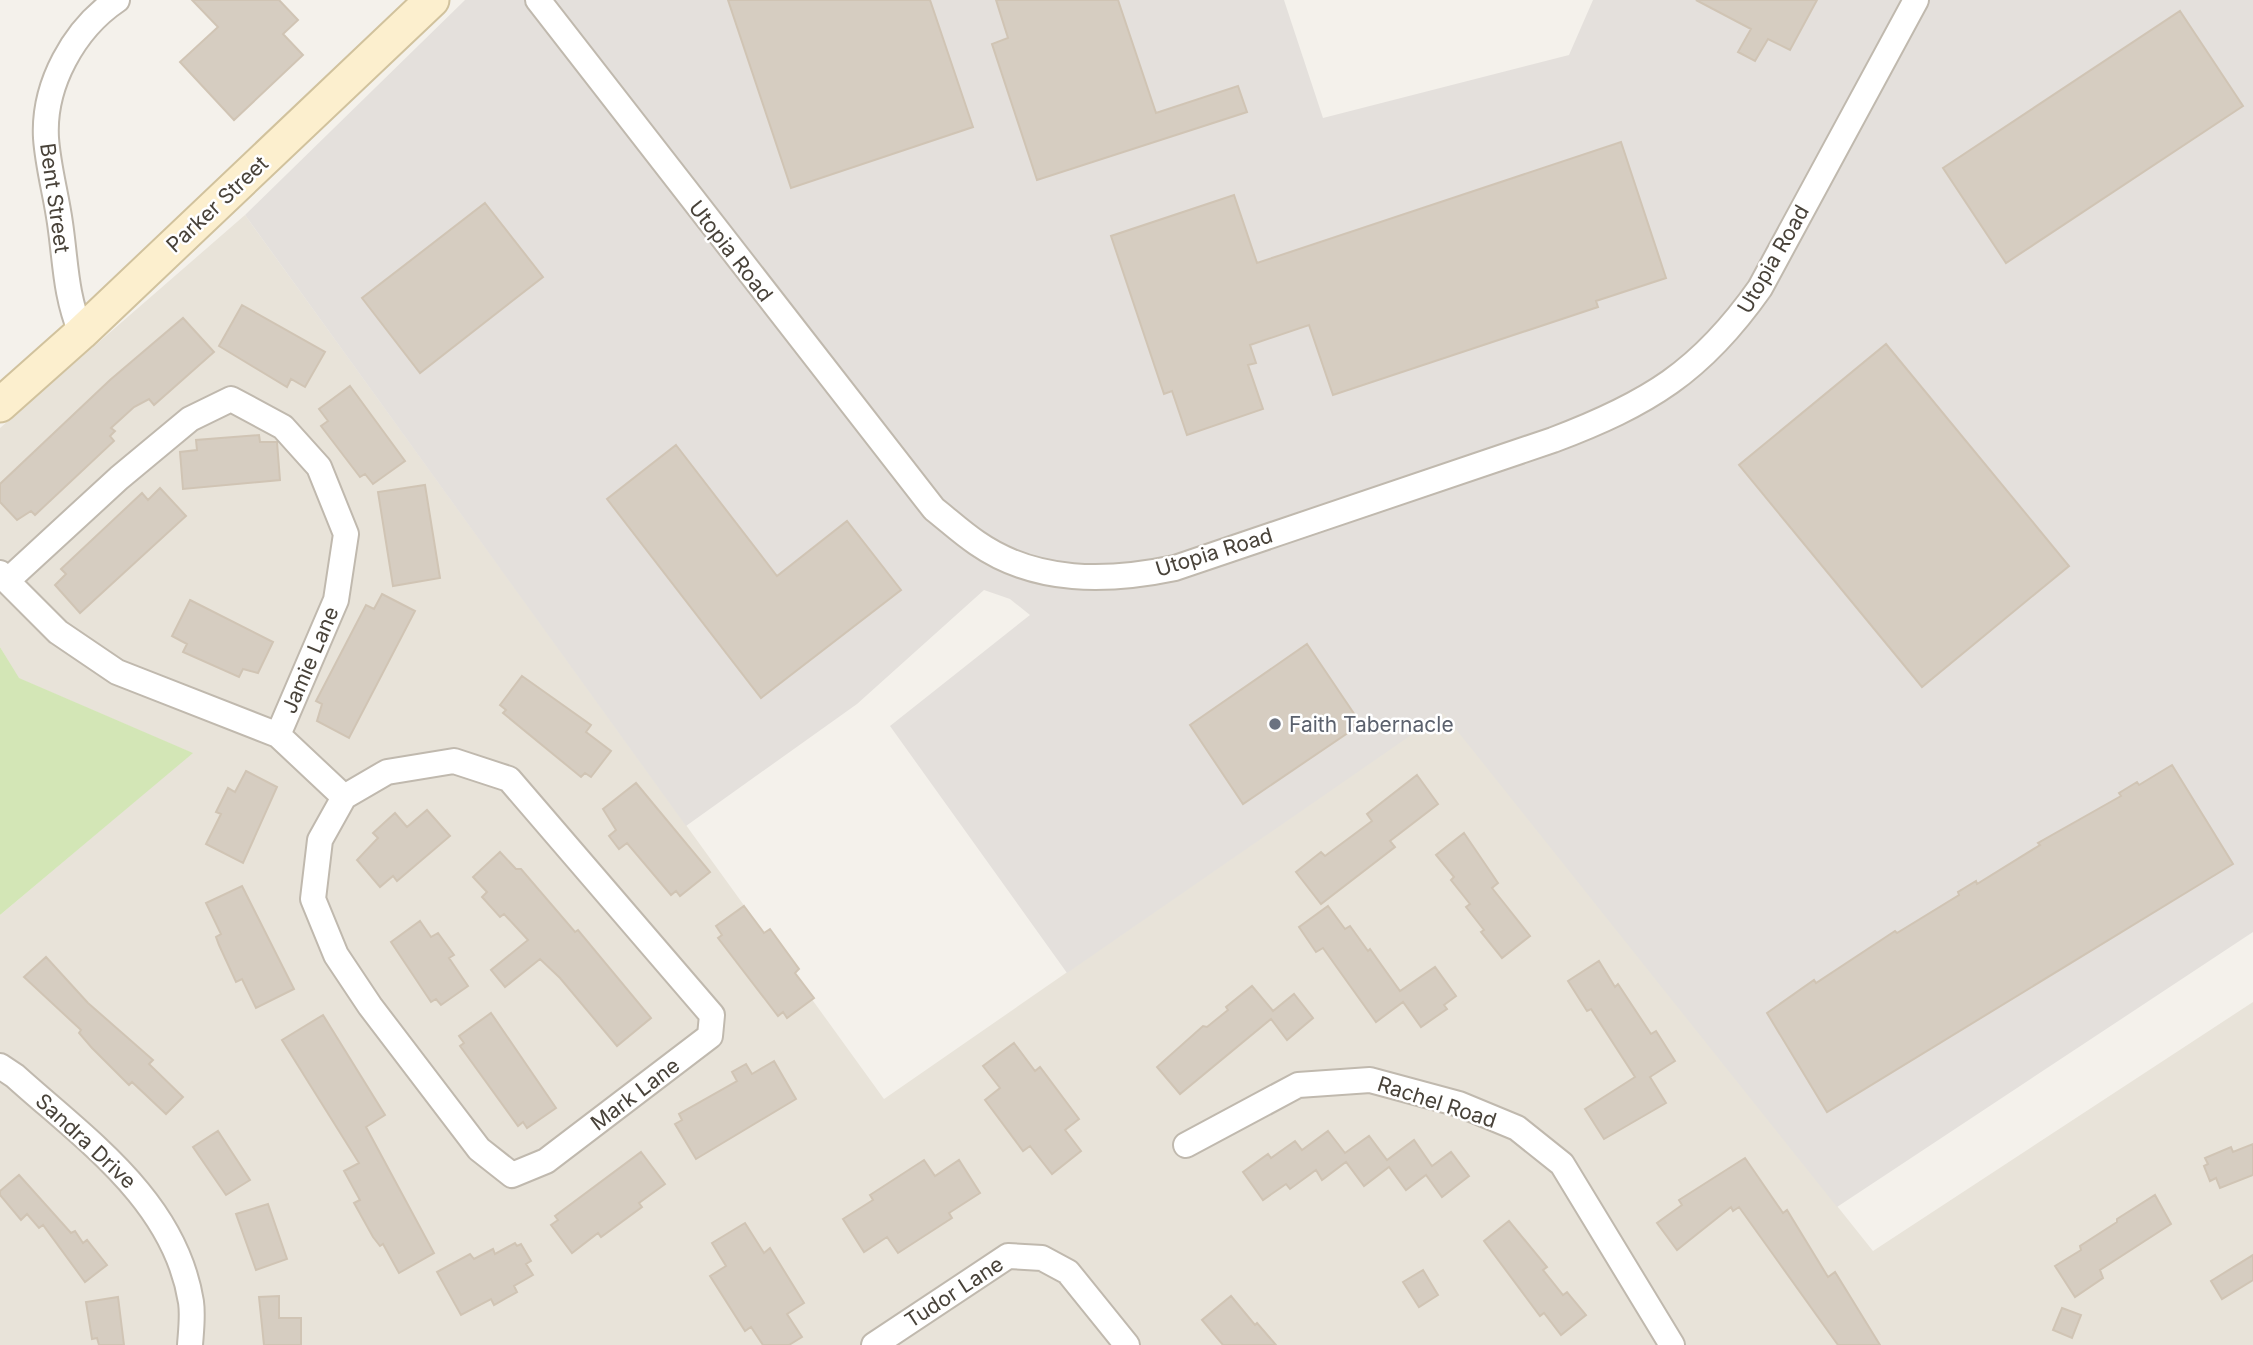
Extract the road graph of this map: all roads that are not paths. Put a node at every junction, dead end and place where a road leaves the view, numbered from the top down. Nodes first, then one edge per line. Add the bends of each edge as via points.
1 (117, 0) edge
2 (432, 0) edge
3 (538, 0) edge
4 (1916, 0) edge
5 (81, 332) junction
6 (0, 405) edge
7 (4, 577) edge
8 (278, 735) junction
9 (344, 797) junction
10 (0, 1066) edge
11 (1186, 1145) dead end
12 (190, 1345) edge
13 (874, 1345) edge
14 (1126, 1345) edge
15 (1672, 1345) edge

1 - 5 street, Bent Street via 92,21 73,47 59,71 47,116 67,296
2 - 5 street, Parker Street
3 - 4 street, Utopia Road via 934,509 978,544 1027,567 1082,578 1127,578 1175,568 1553,440 1610,418 1700,362 1760,288
5 - 6 street, Parker Street
7 - 8 street, Jamie Lane via 58,632 117,672
7 - 8 street, Jamie Lane via 190,419 231,399 283,427 318,467 346,534 336,600
8 - 9 street
9 - 9 street, Mark Lane via 320,840 313,899 336,954 479,1149 512,1175 546,1161 710,1036 712,1015 509,779 454,761 387,772
10 - 12 street, Sandra Drive via 132,1181 171,1236 191,1303
11 - 15 street, Rachel Road via 1298,1085 1370,1080 1459,1104 1517,1128 1562,1164
13 - 14 street, Tudor Lane via 1008,1256 1042,1258 1068,1272

